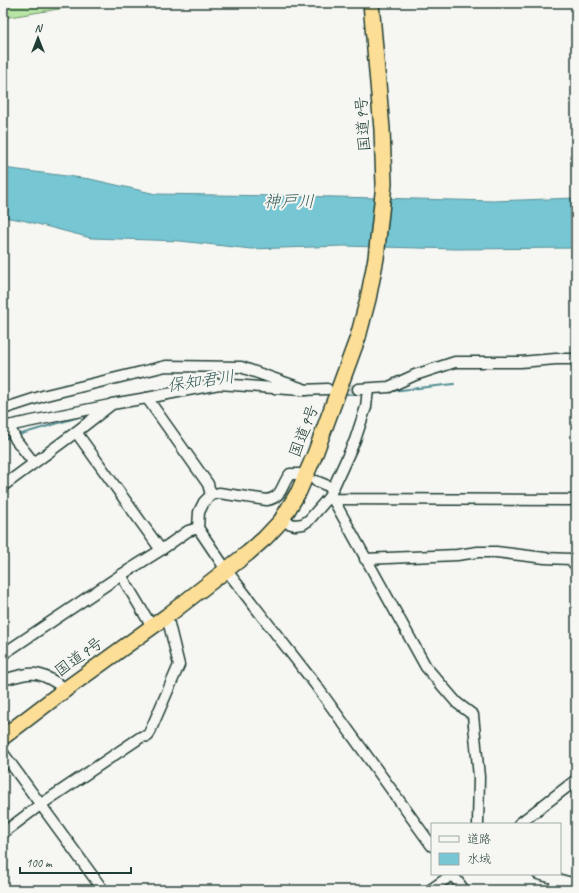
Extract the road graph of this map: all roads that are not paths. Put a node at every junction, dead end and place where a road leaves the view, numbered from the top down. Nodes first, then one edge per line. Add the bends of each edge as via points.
1 (371, 5) edge
2 (576, 359) edge
3 (327, 389) tunnel mouth
4 (306, 390) junction
5 (147, 398) junction
6 (112, 404) junction
7 (3, 409) edge
8 (6, 426) edge
9 (76, 432) junction
10 (34, 463) junction
11 (299, 474) dead end
12 (316, 481) dead end
13 (3, 486) edge
14 (211, 495) junction
15 (332, 495) junction
16 (576, 500) edge
17 (281, 520) junction
18 (198, 528) junction
19 (161, 550) junction
20 (365, 559) junction
21 (576, 566) edge
22 (227, 571) junction
23 (121, 575) junction
24 (167, 616) junction
25 (152, 627) junction
26 (3, 654) edge
27 (3, 680) edge
28 (66, 688) junction
29 (3, 736) edge
30 (3, 753) edge
31 (576, 780) edge
32 (40, 806) junction
33 (478, 823) edge
34 (520, 823) edge
35 (3, 833) edge
36 (431, 845) edge
37 (452, 875) edge
38 (454, 875) edge
39 (542, 875) edge
40 (557, 879) junction
41 (576, 884) edge
42 (103, 890) edge
43 (430, 890) edge
44 (464, 890) edge
45 (553, 890) edge

1 - 17 highway, 国道9号 via 384,184 376,258 358,337 315,454 299,491
2 - 15 street via 455,362 415,375 389,387 363,389 366,408
3 - 4 street
4 - 5 street via 219,384
4 - 7 street via 241,367 166,366 46,395
5 - 6 street
5 - 14 street via 208,484
6 - 8 street
6 - 9 street
8 - 10 street
9 - 10 street
9 - 19 street
10 - 13 street
11 - 14 street via 290,474 280,494 273,499 219,493
12 - 15 street
14 - 18 street via 199,512
15 - 16 street
15 - 17 street via 303,524 295,525
15 - 20 street
17 - 22 highway, 国道9号 via 265,538
18 - 19 street via 188,531
18 - 22 street
19 - 23 street
20 - 21 street via 496,552 570,559
20 - 33 street via 426,667 457,703 473,715 480,778
22 - 24 highway, 国道9号
22 - 36 street via 315,684
23 - 25 street
23 - 26 street
24 - 25 highway, 国道9号
24 - 32 street via 179,665 148,736 141,736
25 - 28 highway, 国道9号
27 - 28 street via 34,673 48,677
28 - 29 highway, 国道9号
30 - 32 street
31 - 34 street
32 - 35 street
32 - 42 street
37 - 43 street
38 - 44 street
39 - 40 street
40 - 41 street
40 - 45 street

